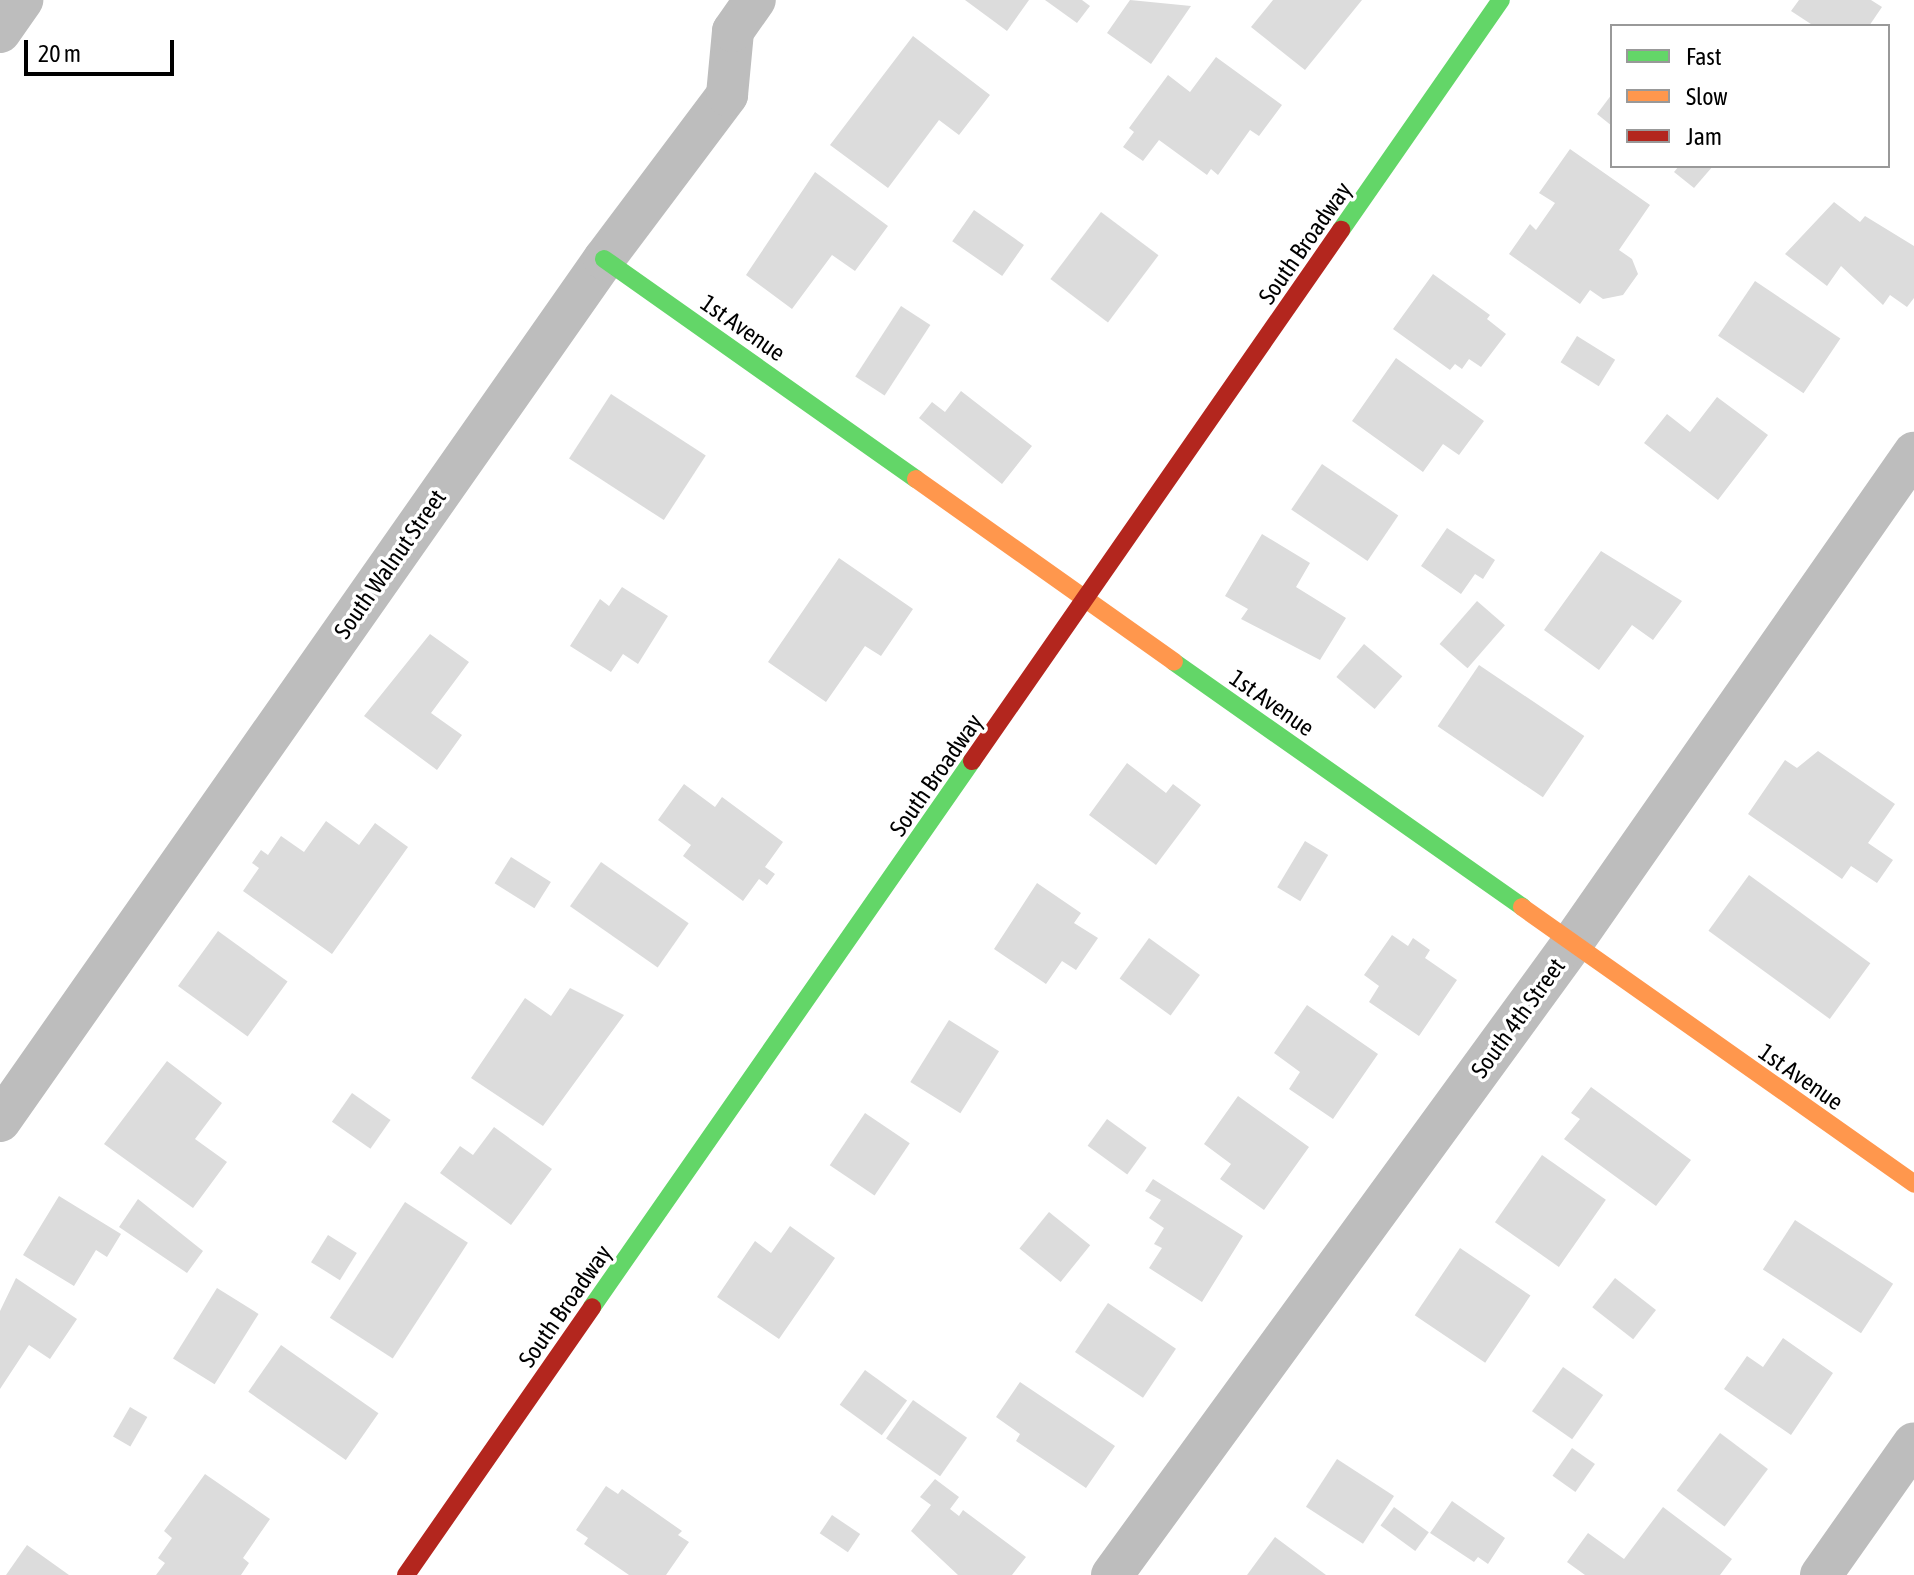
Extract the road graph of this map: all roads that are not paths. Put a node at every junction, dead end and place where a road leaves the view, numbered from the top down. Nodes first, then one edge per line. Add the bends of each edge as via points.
1 (22, 0) edge
2 (755, 0) edge
3 (1501, 0) edge
4 (0, 32) edge
5 (604, 259) junction
6 (1914, 453) edge
7 (1087, 601) junction
8 (1571, 945) junction
9 (0, 1121) edge
10 (1914, 1184) edge
11 (1914, 1443) edge
12 (406, 1575) edge
13 (1112, 1575) edge
14 (1821, 1575) edge

1 - 4 street
2 - 5 street, South Walnut Street via 733,31 727,95
3 - 7 street, South Broadway
5 - 7 street, 1st Avenue
5 - 9 street, South Walnut Street
6 - 8 street, South 4th Street
7 - 8 street, 1st Avenue
7 - 12 street, South Broadway
8 - 10 street, 1st Avenue
8 - 13 street, South 4th Street
11 - 14 street

